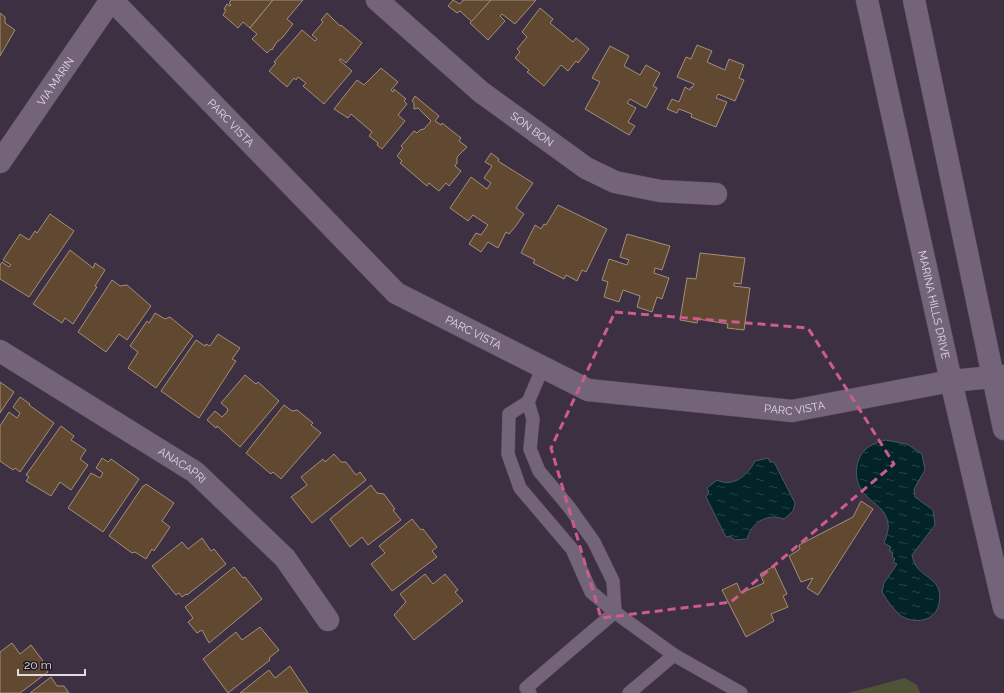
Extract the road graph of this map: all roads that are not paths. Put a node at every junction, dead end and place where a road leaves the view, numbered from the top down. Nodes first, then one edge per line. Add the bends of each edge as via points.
1 (112, 0) edge
2 (377, 0) edge
3 (867, 0) edge
4 (914, 0) edge
5 (4, 149) edge
6 (716, 194) dead end
7 (0, 351) edge
8 (543, 367) junction
9 (999, 377) edge
10 (951, 381) junction
11 (528, 402) junction
12 (1004, 429) edge
13 (1004, 608) edge
14 (615, 612) junction
15 (328, 620) dead end
16 (674, 655) junction
17 (530, 693) edge
18 (629, 693) edge
19 (741, 693) edge

1 - 5 street, VIA MARIN
1 - 8 street, PARC VISTA via 396,293
2 - 6 street, SON BON via 481,92 586,168 615,182 660,191
3 - 10 street, MARINA HILLS DRIVE
4 - 9 street
7 - 15 street, ANACAPRI via 195,472 285,558
8 - 10 street, PARC VISTA via 588,390 792,411
8 - 11 lane
9 - 10 street, PARC VISTA
9 - 12 street
10 - 13 street, MARINA HILLS DRIVE
11 - 14 lane via 533,420 530,449 538,471 569,507 594,542 613,581
11 - 14 lane via 509,414 508,454 520,488 572,549 591,592
14 - 16 lane
14 - 17 lane via 526,688
16 - 18 lane
16 - 19 lane

